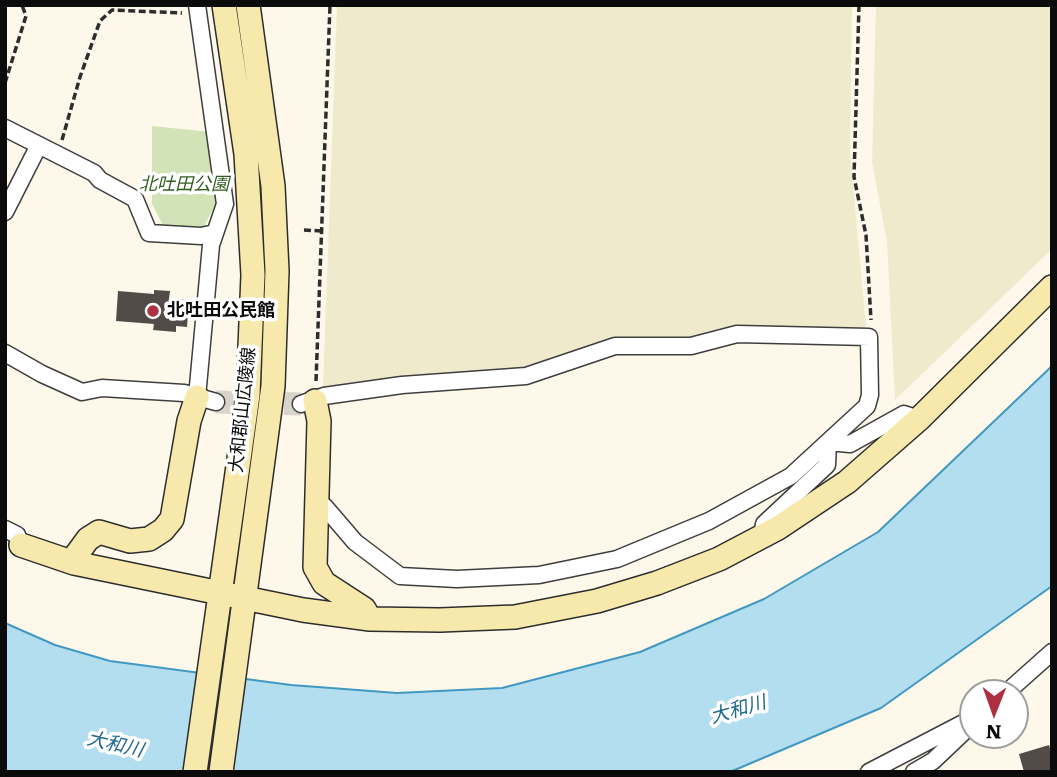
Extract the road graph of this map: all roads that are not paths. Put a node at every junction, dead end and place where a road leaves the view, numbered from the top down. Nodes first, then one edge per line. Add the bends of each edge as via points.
1 (224, 5) edge
2 (248, 5) edge
3 (198, 10) edge
4 (5, 128) edge
5 (39, 145) junction
6 (5, 212) edge
7 (215, 233) junction
8 (1052, 287) edge
9 (5, 353) edge
10 (207, 400) junction
11 (308, 402) joint
12 (919, 419) junction
13 (828, 442) junction
14 (316, 501) junction
15 (762, 536) junction
16 (10, 538) edge
17 (74, 563) junction
18 (220, 593) junction
19 (242, 608) junction
20 (370, 619) junction
21 (1052, 652) edge
22 (1022, 679) edge
23 (959, 725) edge
24 (959, 736) edge
25 (195, 772) edge
26 (220, 772) edge
27 (869, 772) edge
28 (914, 772) edge

1 - 18 street, 大和郡山広陵線 via 246,154 253,275 248,395
2 - 19 street, 大和郡山広陵線 via 273,186 277,271 273,386
3 - 7 street via 225,204
4 - 5 street
5 - 6 street
5 - 7 street via 135,199 149,233
7 - 10 street
8 - 12 street
9 - 10 street via 82,392 102,388 184,393
10 - 17 street via 189,421 172,519 149,539 130,541 99,532 88,539
11 - 13 street via 402,385 526,376 615,346 691,346 737,334 869,337 867,406
11 - 14 street via 319,421
12 - 13 street via 904,414 850,444
12 - 15 street via 847,482
13 - 14 street via 791,476 709,521 617,559 539,575 400,576 355,542
13 - 15 street via 827,465 764,524
14 - 20 street via 315,567 324,583 364,609
15 - 20 street via 707,564 597,601 515,617
16 - 17 street
17 - 18 street
18 - 19 street
18 - 25 street, 大和郡山広陵線
19 - 20 street
19 - 26 street, 大和郡山広陵線
21 - 22 street
23 - 27 street
24 - 28 street

